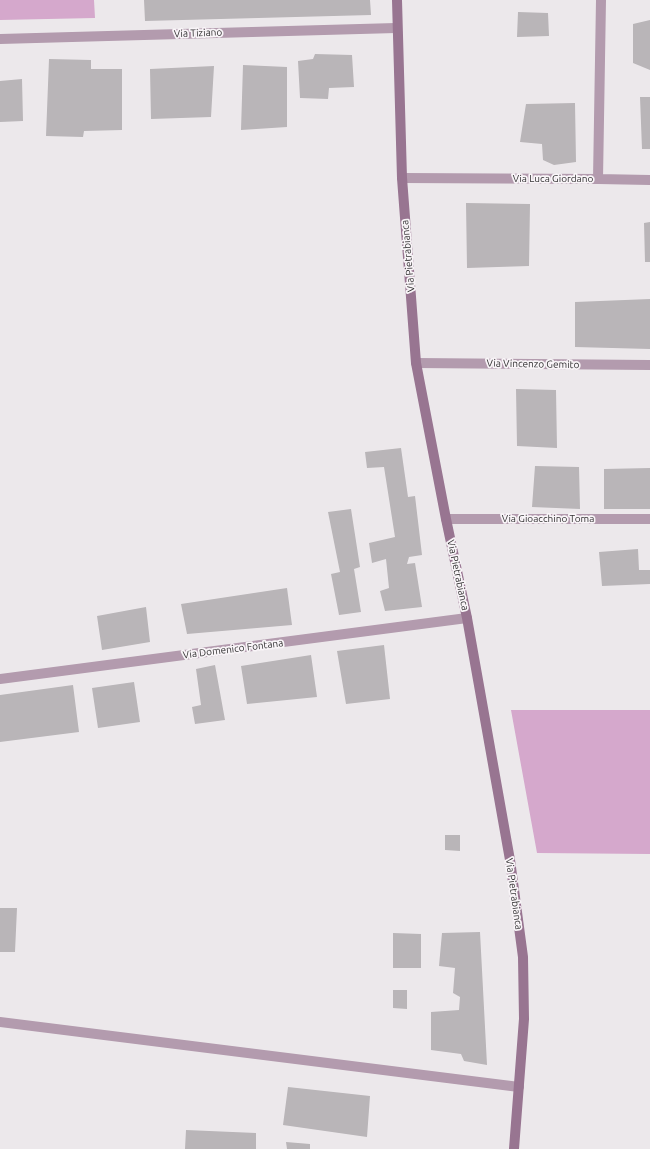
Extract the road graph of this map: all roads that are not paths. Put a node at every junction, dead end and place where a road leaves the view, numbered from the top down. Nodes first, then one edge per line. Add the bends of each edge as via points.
1 (397, 0) edge
2 (601, 0) edge
3 (396, 28) junction
4 (0, 39) edge
5 (402, 178) junction
6 (598, 180) junction
7 (650, 180) edge
8 (416, 363) junction
9 (650, 365) edge
10 (446, 519) junction
11 (650, 519) edge
12 (467, 618) junction
13 (0, 679) edge
14 (0, 1022) edge
15 (519, 1087) junction
16 (514, 1149) edge

1 - 3 main road, Via Pietrabianca
2 - 6 street, Via Luca Giordano
3 - 4 street, Via Tiziano
3 - 5 main road, Via Pietrabianca
5 - 6 street, Via Luca Giordano
5 - 8 main road, Via Pietrabianca
6 - 7 street
8 - 9 street, Via Vincenzo Gemito
8 - 10 main road, Via Pietrabianca
10 - 11 street, Via Gioacchino Toma
10 - 12 main road, Via Pietrabianca
12 - 13 street, Via Domenico Fontana
12 - 15 main road, Via Pietrabianca via 510,860 523,957 524,1019
14 - 15 street
15 - 16 main road, Via Pietrabianca

